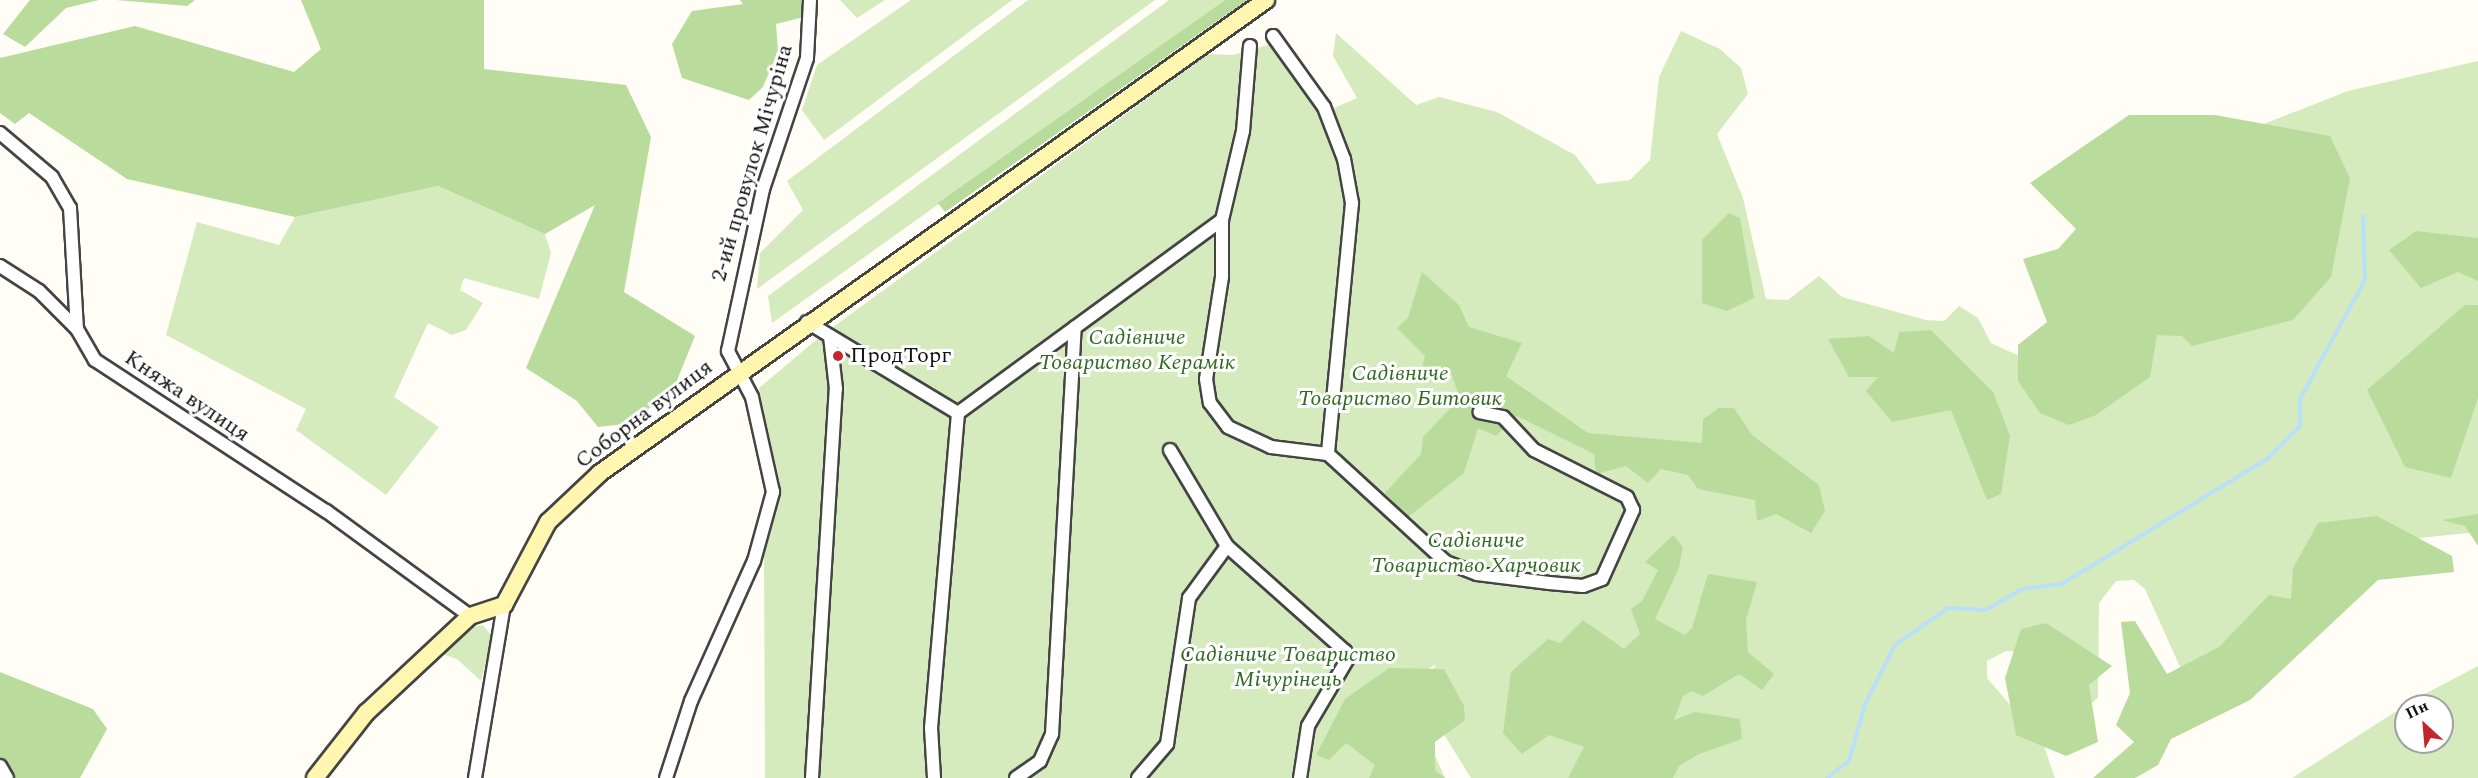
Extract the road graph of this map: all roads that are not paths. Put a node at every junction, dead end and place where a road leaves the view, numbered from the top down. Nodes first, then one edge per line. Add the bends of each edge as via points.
1 (810, 0) edge
2 (1266, 0) edge
3 (1273, 36) dead end
4 (1250, 46) dead end
5 (0, 133) edge
6 (1222, 220) junction
7 (0, 266) edge
8 (807, 322) junction
9 (1075, 328) junction
10 (77, 329) junction
11 (830, 336) junction
12 (737, 372) junction
13 (1480, 412) dead end
14 (958, 413) junction
15 (1170, 450) dead end
16 (1328, 454) junction
17 (1227, 546) junction
18 (504, 605) junction
19 (470, 616) junction
20 (0, 766) edge
21 (7, 778) edge
22 (315, 778) edge
23 (475, 778) edge
24 (666, 778) edge
25 (812, 778) edge
26 (934, 778) edge
27 (1016, 778) edge
28 (1138, 778) edge
29 (1300, 778) edge

1 - 12 street, 2-ий провулок Мічуріна via 807,58 762,189 736,300 728,351
2 - 8 main road
3 - 16 street via 1324,107 1344,159 1352,203
4 - 6 street via 1243,131
5 - 10 street, Княжа вулиця via 52,177 70,208
6 - 9 street
6 - 16 street via 1222,277 1206,379 1210,403 1228,427 1271,447
7 - 10 street via 39,291
8 - 11 street
8 - 12 main road
9 - 14 street
9 - 27 street via 1052,734 1040,761
10 - 19 street, Княжа вулиця via 95,360 326,511
11 - 14 street
11 - 25 street via 836,388
12 - 18 main road, Соборна вулиця via 600,473 548,522
12 - 24 street, Соборна вулиця via 752,397 773,492 754,561 696,690
13 - 16 street via 1503,417 1534,450 1627,497 1633,510 1602,579 1583,586 1549,583 1477,574 1446,562
14 - 26 street via 931,728
15 - 17 street
17 - 28 street via 1189,598 1167,744
17 - 29 street via 1345,651 1347,660 1308,726
18 - 19 main road
18 - 23 street
19 - 22 main road via 366,713
20 - 21 street

